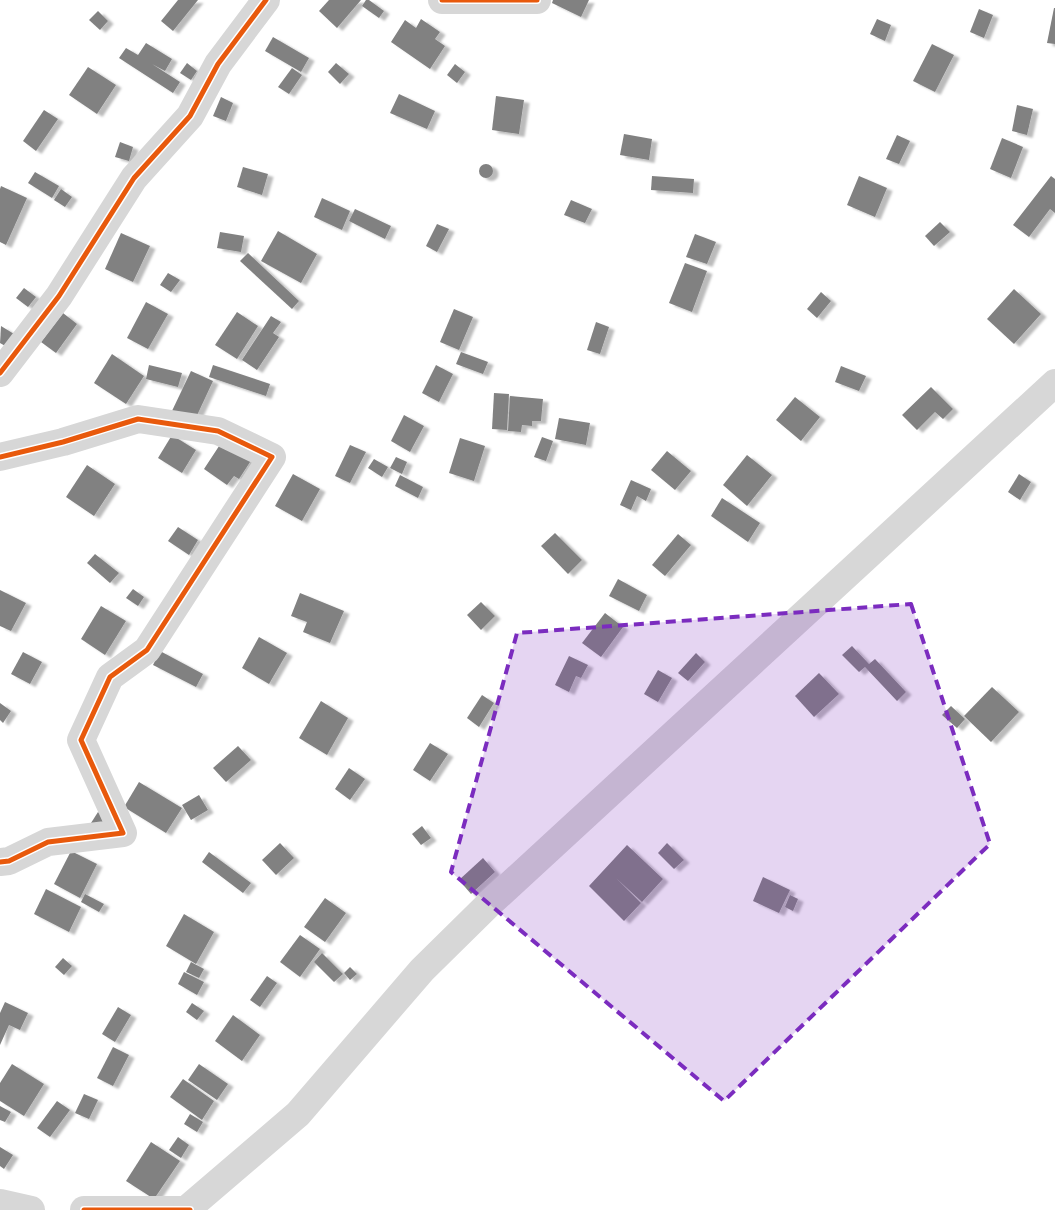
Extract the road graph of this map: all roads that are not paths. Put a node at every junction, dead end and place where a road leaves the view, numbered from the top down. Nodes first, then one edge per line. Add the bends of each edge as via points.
1 (266, 0) edge
2 (442, 0) edge
3 (536, 0) edge
4 (0, 373) edge
5 (1055, 383) edge
6 (0, 457) edge
7 (0, 862) edge
8 (0, 1203) edge
9 (31, 1210) edge
10 (84, 1210) edge
11 (187, 1210) edge

1 - 4 street via 218,64 190,116 134,178 59,296
2 - 3 street
5 - 11 street via 487,906 422,970 298,1114
6 - 7 street via 138,420 218,431 272,457 147,650 110,677 81,740 123,833 48,842 9,861
8 - 9 street
10 - 11 street

